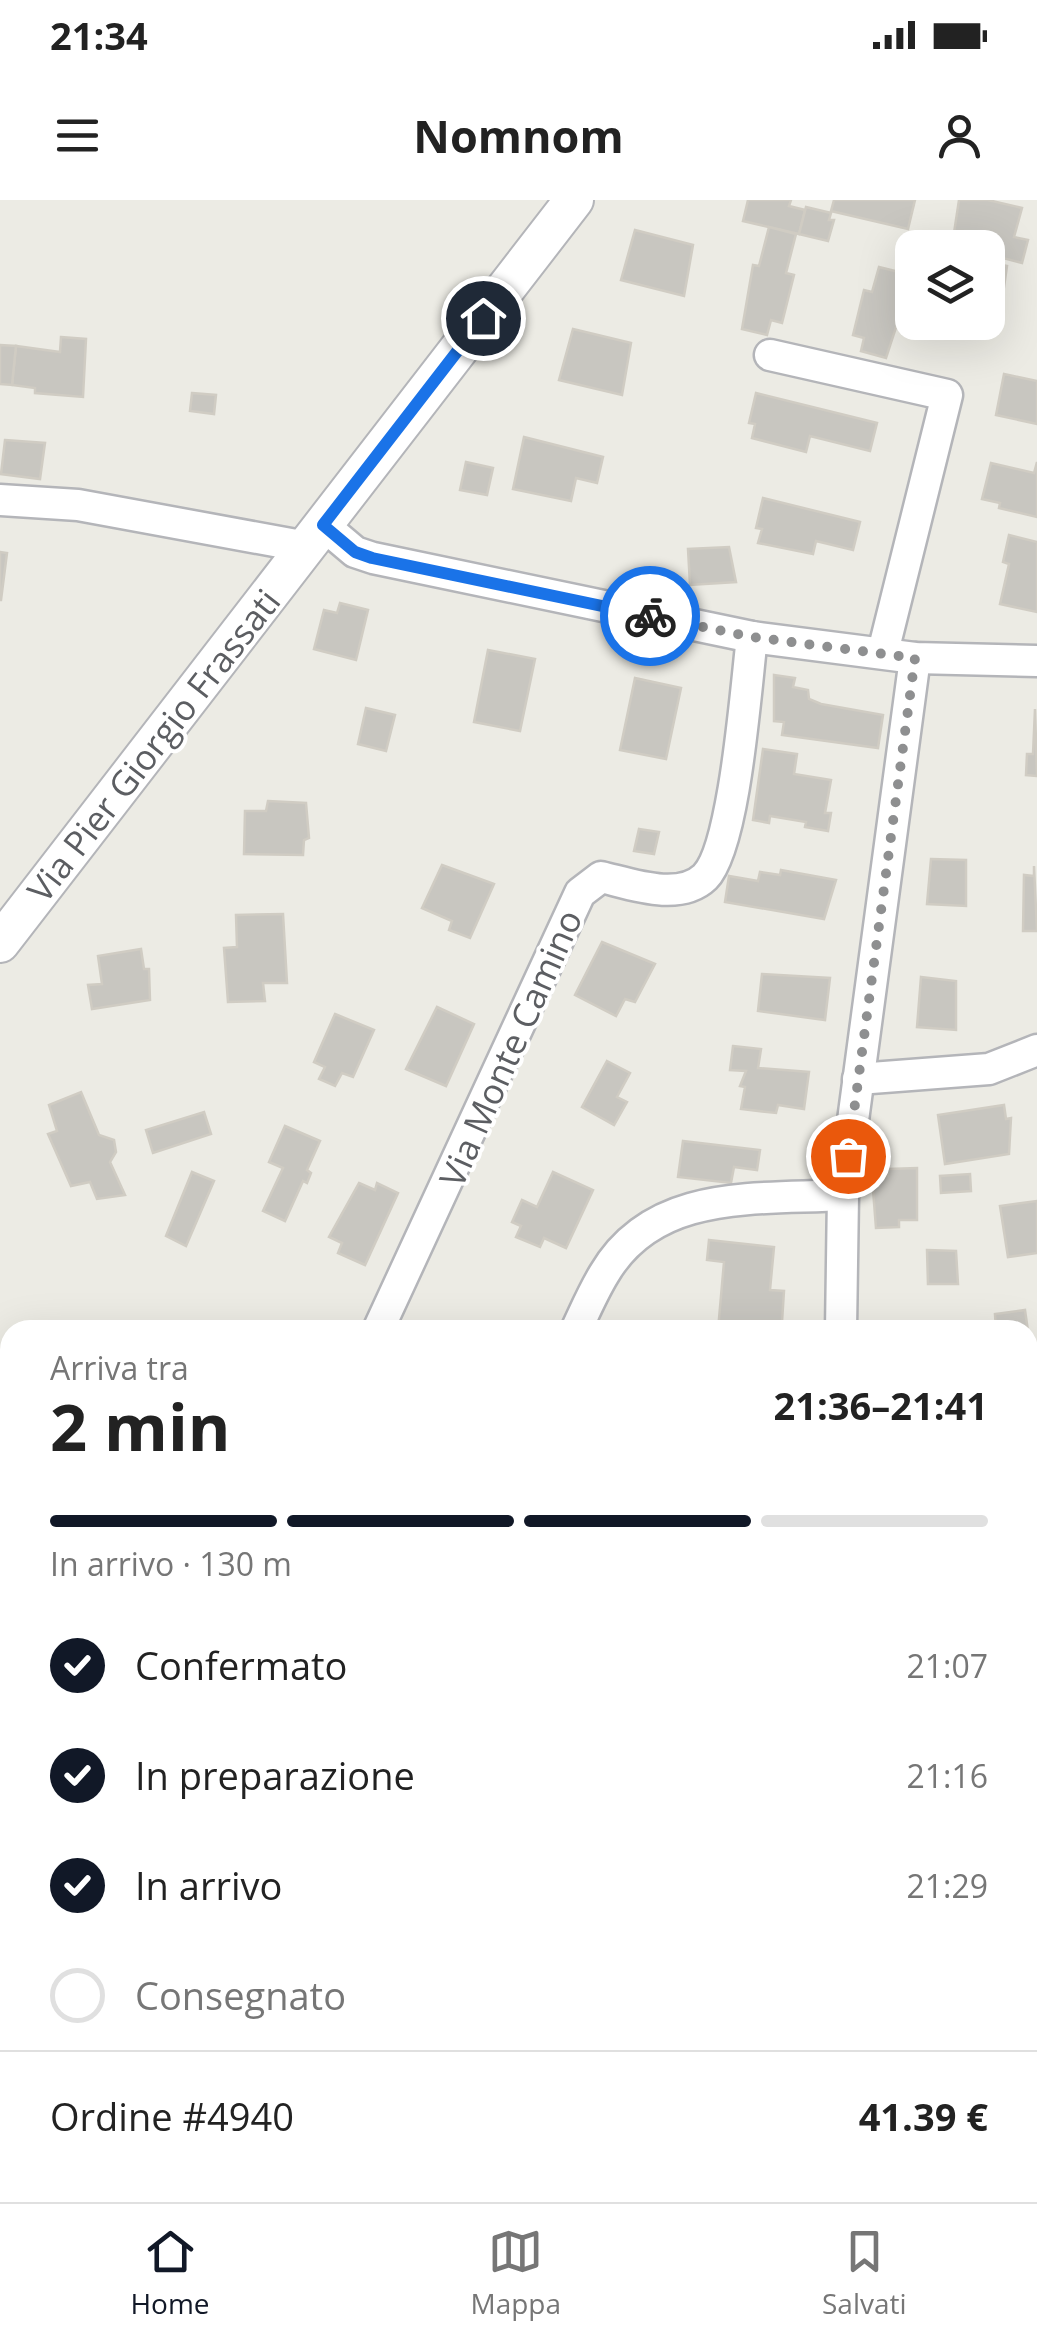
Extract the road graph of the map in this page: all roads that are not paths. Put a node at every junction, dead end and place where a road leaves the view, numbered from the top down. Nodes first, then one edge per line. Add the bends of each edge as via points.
1 (574, 200) edge
2 (770, 354) dead end
3 (0, 500) edge
4 (315, 536) junction
5 (752, 637) junction
6 (883, 652) junction
7 (915, 658) junction
8 (1037, 661) edge
9 (0, 943) edge
10 (1037, 1050) edge
11 (858, 1079) junction
12 (843, 1195) junction
13 (383, 1320) edge
14 (581, 1320) edge
15 (842, 1320) edge

1 - 4 street, Via Pier Giorgio Frassati
2 - 6 street via 947,395
3 - 4 street, Via Pier Giorgio Frassati
4 - 5 street via 372,558
4 - 9 street, Via Pier Giorgio Frassati
5 - 6 street
5 - 13 street, Via Monte Camino via 723,848 703,879 666,891 601,878 580,893
6 - 7 street
7 - 8 street
7 - 11 street
10 - 11 street via 989,1069
11 - 12 street
12 - 14 street via 680,1208 644,1230 605,1270
12 - 15 street

